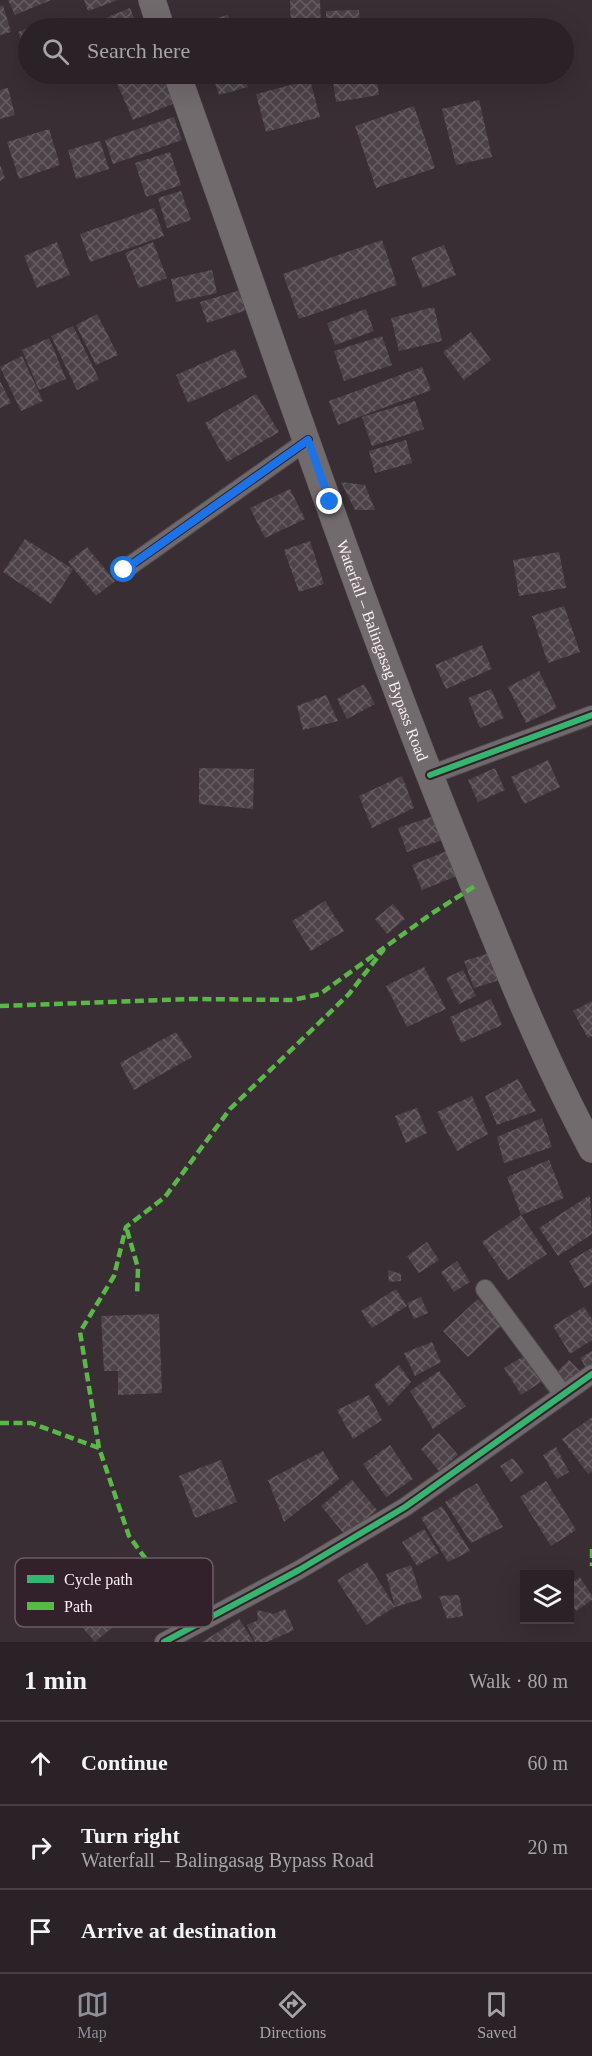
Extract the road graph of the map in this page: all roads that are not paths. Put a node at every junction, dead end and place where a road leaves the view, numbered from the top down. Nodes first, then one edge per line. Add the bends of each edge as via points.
1 (152, 0) edge
2 (158, 18) edge
3 (181, 84) edge
4 (308, 440) junction
5 (124, 570) dead end
6 (592, 715) edge
7 (430, 775) junction
8 (592, 1149) edge
9 (485, 1289) dead end
10 (592, 1374) edge
11 (562, 1394) junction
12 (213, 1616) edge
13 (192, 1627) edge
14 (164, 1642) edge

1 - 2 main road
3 - 4 main road, Waterfall ‒ Balingasag Bypass Road
4 - 5 street
4 - 7 main road, Waterfall ‒ Balingasag Bypass Road
6 - 7 street
7 - 8 main road, Waterfall ‒ Balingasag Bypass Road via 527,1012
9 - 11 street
10 - 11 street
11 - 12 street via 405,1507
13 - 14 street

